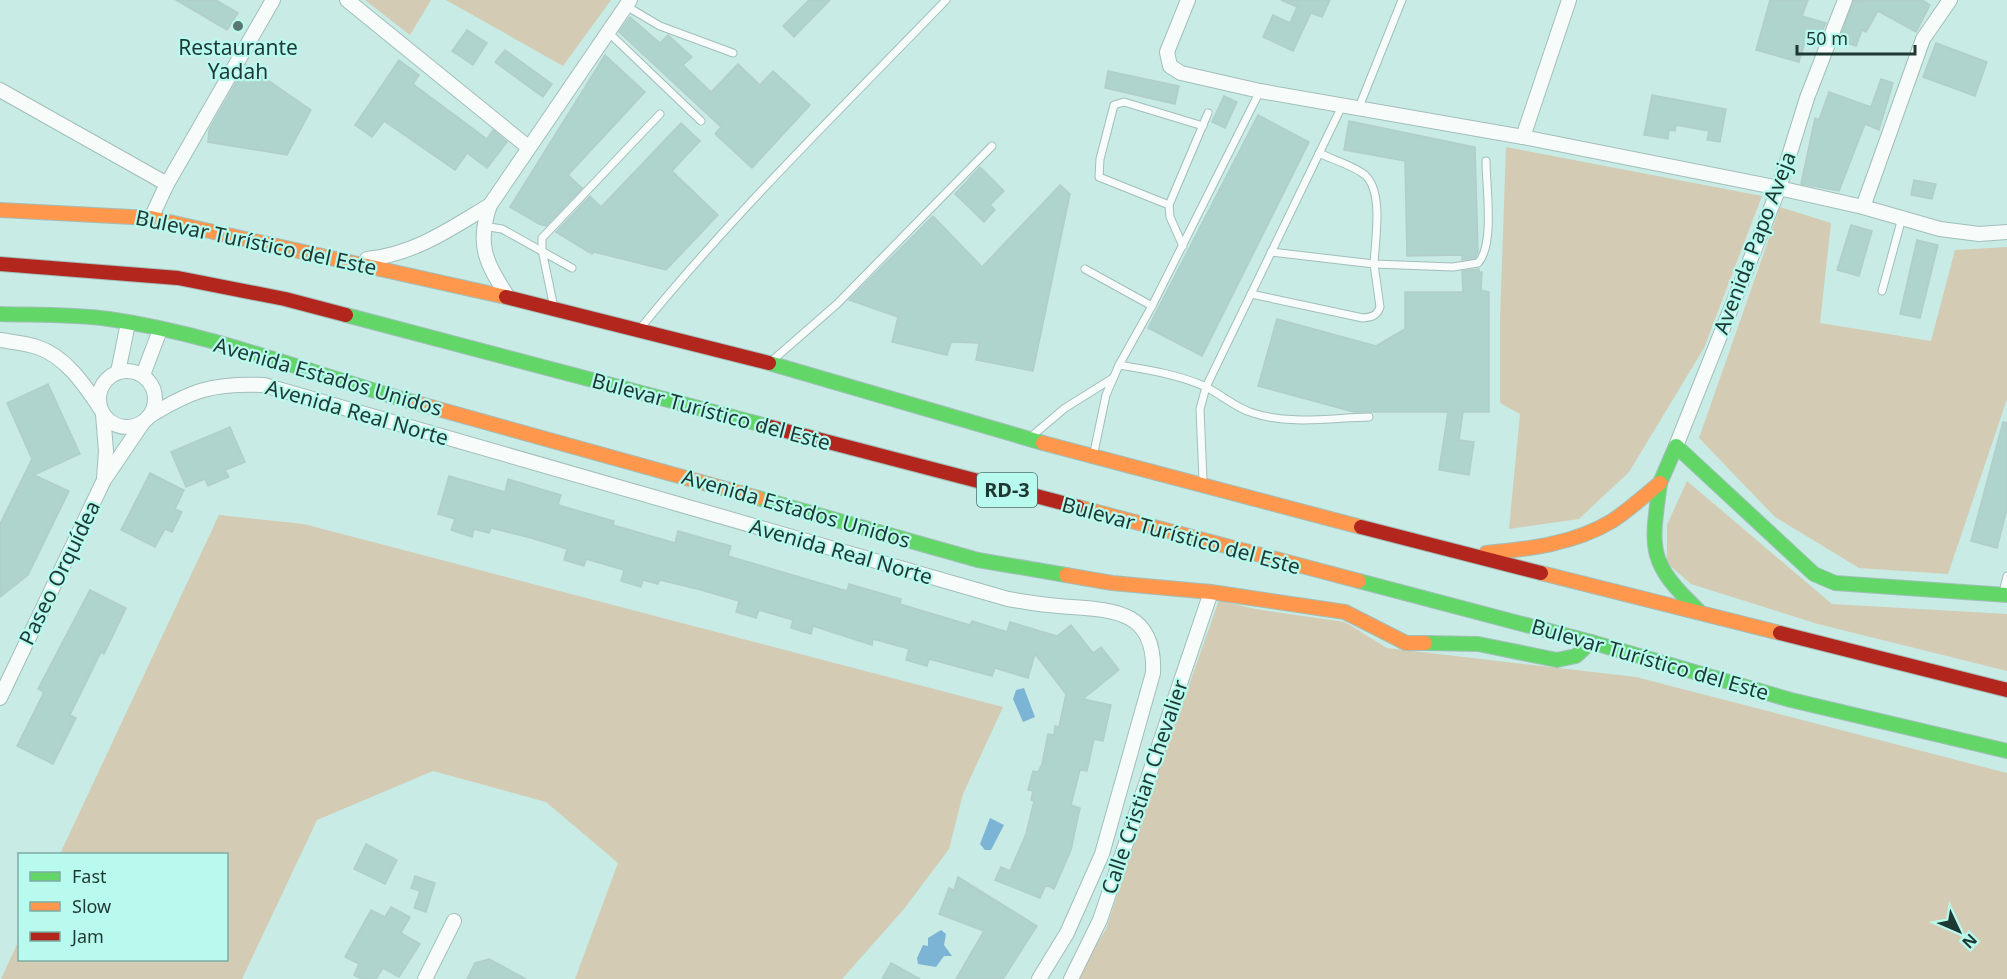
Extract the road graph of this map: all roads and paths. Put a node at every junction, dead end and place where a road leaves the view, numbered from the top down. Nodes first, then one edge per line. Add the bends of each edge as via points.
1 (273, 0) edge
2 (347, 0) edge
3 (946, 0) edge
4 (1188, 0) edge
5 (1402, 0) edge
6 (1569, 0) edge
7 (1845, 0) edge
8 (1950, 0) edge
9 (628, 3) edge
10 (608, 32) junction
11 (732, 53) dead end
12 (0, 90) edge
13 (1260, 91) junction
14 (1342, 104) junction
15 (1359, 107) junction
16 (1208, 113) dead end
17 (660, 114) dead end
18 (701, 121) dead end
19 (1203, 126) junction
20 (1523, 137) junction
21 (992, 146) dead end
22 (528, 147) junction
23 (1318, 153) junction
24 (1486, 161) dead end
25 (168, 184) junction
26 (1779, 188) junction
27 (490, 205) junction
28 (1169, 205) junction
29 (1863, 207) junction
30 (0, 210) edge
31 (151, 218) junction
32 (1902, 218) junction
33 (483, 226) junction
34 (2007, 232) edge
35 (1183, 246) junction
36 (542, 250) junction
37 (1271, 252) junction
38 (351, 261) junction
39 (0, 264) edge
40 (1374, 264) junction
41 (572, 268) dead end
42 (1085, 269) dead end
43 (1882, 291) dead end
44 (1251, 294) junction
45 (508, 297) junction
46 (1152, 306) junction
47 (555, 309) junction
48 (0, 314) edge
49 (128, 322) junction
50 (160, 330) junction
51 (638, 330) junction
52 (0, 340) edge
53 (770, 363) junction
54 (1119, 365) junction
55 (118, 372) junction
56 (74, 373) junction
57 (143, 375) junction
58 (1113, 378) junction
59 (104, 382) junction
60 (1206, 387) junction
61 (154, 390) junction
62 (178, 399) junction
63 (102, 411) junction
64 (1369, 417) dead end
65 (146, 419) junction
66 (1028, 439) junction
67 (1676, 446) junction
68 (1093, 456) junction
69 (104, 480) junction
70 (1660, 483) junction
71 (1203, 485) junction
72 (1468, 555) junction
73 (2007, 576) edge
74 (1211, 592) junction
75 (2005, 595) edge
76 (1701, 613) junction
77 (1591, 642) junction
78 (2007, 690) edge
79 (0, 698) edge
80 (2007, 751) edge
81 (454, 921) dead end
82 (425, 979) edge
83 (1039, 979) edge
84 (1071, 979) edge

1 - 25 street
2 - 22 street
3 - 51 lane via 787,162
4 - 13 street via 1167,52 1170,66 1181,73
5 - 15 lane
6 - 20 street
7 - 26 street, Avenida Papo Aveja via 1807,98
8 - 29 street via 1923,39
9 - 10 street
9 - 11 lane via 660,26
10 - 18 lane
10 - 22 street
12 - 25 street
13 - 14 street
13 - 35 lane
14 - 15 street
14 - 23 lane
15 - 20 street
16 - 19 lane
17 - 36 lane via 552,226 542,238
19 - 28 lane
19 - 28 lane via 1124,102 1114,105 1099,177
20 - 26 street
21 - 53 lane via 837,304
22 - 27 street
23 - 37 lane
23 - 40 lane via 1360,171 1373,185
24 - 40 lane via 1488,236 1486,251 1478,263 1453,267
25 - 31 street
26 - 29 street
26 - 67 street, Avenida Papo Aveja
27 - 33 street
27 - 38 street via 426,244 390,256
28 - 35 lane
29 - 32 street
30 - 31 main road, Bulevar Turístico del Este / RD-3
31 - 38 main road, Bulevar Turístico del Este / RD-3
32 - 34 street via 1940,229 1979,234
32 - 43 lane
33 - 36 lane via 502,229
33 - 45 street via 483,249 490,270
35 - 46 lane
36 - 41 lane
36 - 47 lane
37 - 40 lane
37 - 44 lane
38 - 45 main road, Bulevar Turístico del Este / RD-3
39 - 77 main road, Bulevar Turístico del Este / RD-3 via 178,278 285,299
40 - 44 lane via 1380,307 1374,316 1363,318
42 - 46 lane
44 - 60 lane
45 - 47 main road, Bulevar Turístico del Este / RD-3
46 - 54 lane
47 - 51 main road, Bulevar Turístico del Este / RD-3
48 - 49 main road, Avenida Estados Unidos
49 - 50 main road, Avenida Estados Unidos
49 - 55 street
50 - 57 street
50 - 74 main road, Avenida Estados Unidos via 978,560 1112,583
51 - 53 main road, Bulevar Turístico del Este / RD-3
52 - 56 street via 37,347 58,358
53 - 66 main road, Bulevar Turístico del Este / RD-3
54 - 58 lane
54 - 60 lane via 1176,375
55 - 57 street via 135,371
55 - 59 street
56 - 59 street
56 - 63 street
57 - 61 street
58 - 66 lane via 1065,408
58 - 68 lane
59 - 63 street via 99,392
60 - 64 lane via 1251,413 1266,416
60 - 71 lane via 1200,410
61 - 62 street
61 - 65 street via 153,409
62 - 65 street, Avenida Real Norte
62 - 83 street, Avenida Real Norte via 227,384 264,385 1008,599 1113,610 1128,616 1150,640 1153,673 1102,854 1067,933
63 - 65 street via 116,425 125,427
63 - 69 street
65 - 69 street
66 - 68 main road, Bulevar Turístico del Este / RD-3
67 - 70 main road, Avenida Papo Aveja
67 - 75 main road via 1815,574 1835,583
68 - 71 main road, Bulevar Turístico del Este / RD-3
69 - 79 street, Paseo Orquídea
70 - 72 main road via 1610,523 1576,539 1539,548
70 - 76 main road via 1652,546 1659,568 1670,584
71 - 72 main road, Bulevar Turístico del Este / RD-3
72 - 76 main road, Bulevar Turístico del Este / RD-3
73 - 75 lane
74 - 77 main road, Avenida Estados Unidos via 1345,612 1406,643 1478,644 1570,660
74 - 84 street, Calle Cristian Chevalier via 1100,920
76 - 78 main road, Bulevar Turístico del Este / RD-3
77 - 80 main road, Bulevar Turístico del Este / RD-3 via 1791,700
81 - 82 street

